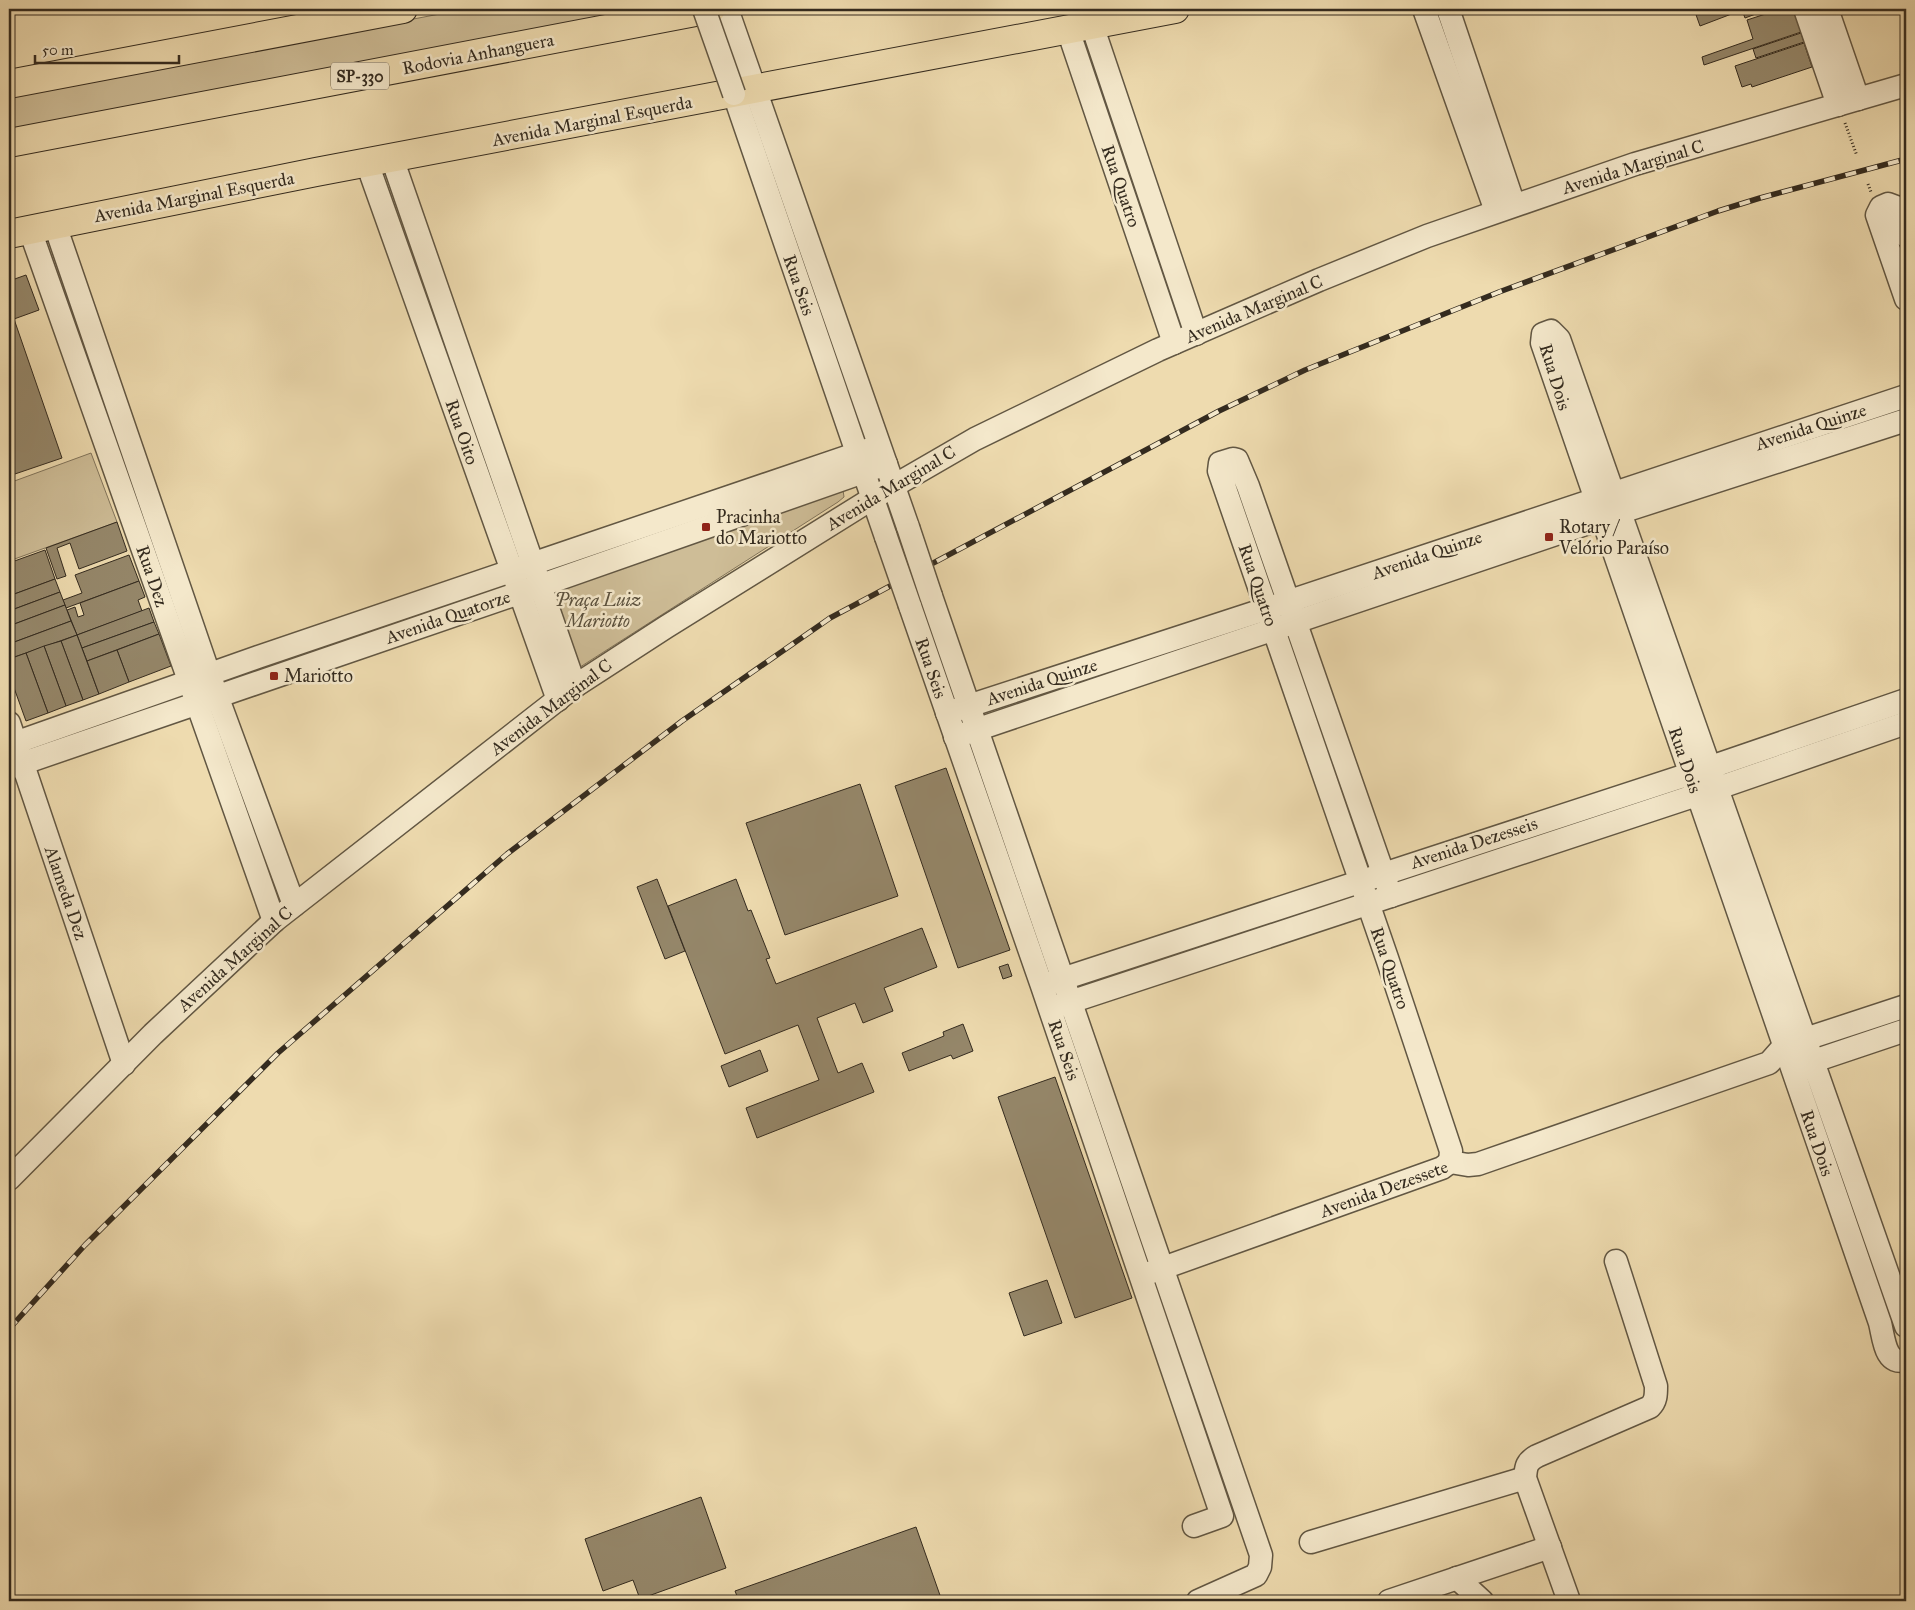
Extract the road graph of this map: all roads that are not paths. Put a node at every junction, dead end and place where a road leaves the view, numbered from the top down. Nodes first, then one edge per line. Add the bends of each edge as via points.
1 (402, 9) edge
2 (704, 9) edge
3 (711, 9) edge
4 (726, 9) edge
5 (1175, 9) edge
6 (1424, 9) edge
7 (1448, 9) edge
8 (1806, 9) edge
9 (1827, 9) edge
10 (1080, 27) junction
11 (9, 84) edge
12 (1906, 85) edge
13 (745, 92) junction
14 (1848, 102) junction
15 (9, 143) edge
16 (380, 160) junction
17 (1505, 208) junction
18 (31, 230) edge
19 (1906, 236) edge
20 (1906, 299) edge
21 (1196, 334) junction
22 (1174, 343) junction
23 (1906, 396) edge
24 (1906, 420) edge
25 (882, 455) junction
26 (860, 463) junction
27 (894, 486) junction
28 (1248, 486) junction
29 (1227, 494) junction
30 (872, 498) junction
31 (1608, 506) junction
32 (532, 563) junction
33 (511, 571) junction
34 (540, 584) junction
35 (519, 592) junction
36 (1288, 601) junction
37 (1270, 619) junction
38 (1296, 622) junction
39 (199, 678) junction
40 (575, 686) junction
41 (217, 696) junction
42 (558, 700) junction
43 (1906, 700) edge
44 (196, 703) junction
45 (969, 706) junction
46 (947, 713) junction
47 (1906, 724) edge
48 (977, 730) junction
49 (955, 737) junction
50 (13, 748) edge
51 (1704, 781) junction
52 (1384, 873) junction
53 (1360, 881) junction
54 (1392, 896) junction
55 (1368, 903) junction
56 (294, 905) junction
57 (274, 921) junction
58 (1063, 979) junction
59 (1042, 986) junction
60 (1071, 1002) junction
61 (1906, 1006) edge
62 (1050, 1009) junction
63 (1906, 1030) edge
64 (1806, 1039) junction
65 (1776, 1054) junction
66 (1814, 1061) junction
67 (124, 1064) junction
68 (1791, 1068) junction
69 (1450, 1162) junction
70 (9, 1179) edge
71 (1159, 1258) junction
72 (1616, 1261) dead end
73 (1138, 1266) junction
74 (1906, 1326) edge
75 (1906, 1338) edge
76 (1885, 1346) junction
77 (1905, 1361) edge
78 (1525, 1478) junction
79 (1194, 1526) dead end
80 (1311, 1542) dead end
81 (1550, 1547) junction
82 (1457, 1578) junction
83 (1198, 1601) edge
84 (1390, 1601) edge
85 (1482, 1601) edge
86 (1569, 1601) edge

1 - 11 main road
2 - 13 street, Rua Seis, bridge
3 - 15 main road, Rodovia Anhanguera / SP-330
4 - 13 street, Rua Seis
5 - 10 main road, Avenida Marginal Esquerda
6 - 17 street
7 - 17 street
8 - 14 street
9 - 14 street
10 - 13 main road, Avenida Marginal Esquerda
10 - 21 street, Rua Quatro
10 - 22 street, Rua Quatro
12 - 14 street, Avenida Marginal C
13 - 16 main road, Avenida Marginal Esquerda
13 - 25 street, Rua Seis via 798,218
13 - 26 street, Rua Seis
14 - 17 street, Avenida Marginal C via 1635,164
16 - 18 main road, Avenida Marginal Esquerda
16 - 32 street, Rua Oito
16 - 33 street, Rua Oito
17 - 21 street, Avenida Marginal C via 1418,239
18 - 39 street, Rua Dez
19 - 20 street via 1896,207 1888,204 1881,207 1877,215
21 - 22 street, Avenida Marginal C
22 - 27 street, Avenida Marginal C via 975,439
23 - 31 street, Avenida Quinze
24 - 31 street, Avenida Quinze
25 - 26 street, Avenida Quatorze
25 - 27 street, Rua Seis
26 - 30 street, Rua Seis
26 - 32 street, Avenida Quatorze
26 - 34 street, Avenida Quatorze
27 - 30 street, Avenida Marginal C
27 - 45 street, Rua Seis, bridge
28 - 29 street
28 - 29 street, Rua Quatro via 1237,460 1220,463 1218,467
28 - 36 street, Rua Quatro
29 - 37 street, Rua Quatro
30 - 40 street, Avenida Marginal C
30 - 46 street, Rua Seis, bridge
31 - 31 street, Rua Dois via 1559,339 1551,331 1547,332 1543,334 1542,344
31 - 36 street, Avenida Quinze
31 - 38 street, Avenida Quinze
31 - 51 street, Rua Dois
32 - 33 street, Avenida Quatorze
32 - 34 street, Rua Oito
33 - 35 street, Rua Oito
33 - 39 street, Avenida Quatorze
34 - 35 street, Avenida Quatorze
34 - 40 street, Rua Oito
35 - 41 street, Avenida Quatorze
35 - 42 street, Rua Oito
36 - 37 street, Avenida Quinze
36 - 38 street, Rua Quatro
37 - 38 street, Avenida Quinze
37 - 45 street, Avenida Quinze
37 - 48 street, Avenida Quinze
37 - 53 street, Rua Quatro
38 - 52 street, Rua Quatro
39 - 41 street, Rua Dez
39 - 44 street, Rua Dez
39 - 50 street, Avenida Quatorze
40 - 42 street, Avenida Marginal C
41 - 44 street, Avenida Quatorze
41 - 56 street, Rua Dez
42 - 56 street, Avenida Marginal C
43 - 51 street, Avenida Dezesseis
44 - 50 street, Avenida Quatorze
44 - 57 street, Rua Dez
45 - 46 street, Avenida Quinze
45 - 48 street, Rua Seis
46 - 49 street, Rua Seis
47 - 51 street, Avenida Dezesseis
48 - 49 street, Avenida Quinze
48 - 58 street, Rua Seis
49 - 59 street, Rua Seis
50 - 67 street, Alameda Dez
51 - 52 street, Avenida Dezesseis
51 - 54 street, Avenida Dezesseis
51 - 64 street, Rua Dois
51 - 65 street, Rua Dois
52 - 53 street, Avenida Dezesseis
52 - 54 street, Rua Quatro
53 - 55 street, Rua Quatro
53 - 58 street, Avenida Dezesseis
54 - 55 street, Avenida Dezesseis
55 - 60 street, Avenida Dezesseis
55 - 69 street, Rua Quatro via 1451,1151
56 - 57 street, Avenida Marginal C
57 - 67 street, Avenida Marginal C
58 - 59 street, Avenida Dezesseis
58 - 60 street, Rua Seis
59 - 62 street, Rua Seis
60 - 62 street, Avenida Dezesseis
60 - 71 street, Rua Seis
61 - 64 street, Avenida Dezessete
62 - 73 street, Rua Seis
63 - 66 street
64 - 65 street, Avenida Dezessete
64 - 66 street, Rua Dois
65 - 68 street, Rua Dois
65 - 69 street, Avenida Dezessete via 1478,1164
66 - 68 street
66 - 74 street, Rua Dois
67 - 70 street, Avenida Marginal C
68 - 76 street, Rua Dois via 1880,1323
69 - 71 street, Avenida Dezessete via 1442,1168
71 - 73 street, Avenida Dezessete
71 - 83 street, Rua Seis via 1261,1555 1256,1575
72 - 78 street via 1656,1386 1654,1402 1650,1407 1532,1459 1526,1467
73 - 79 street, Rua Seis via 1222,1516
75 - 76 street
76 - 77 street via 1893,1360
78 - 80 street
78 - 81 street
81 - 82 street
81 - 86 street
82 - 84 street
82 - 85 street

